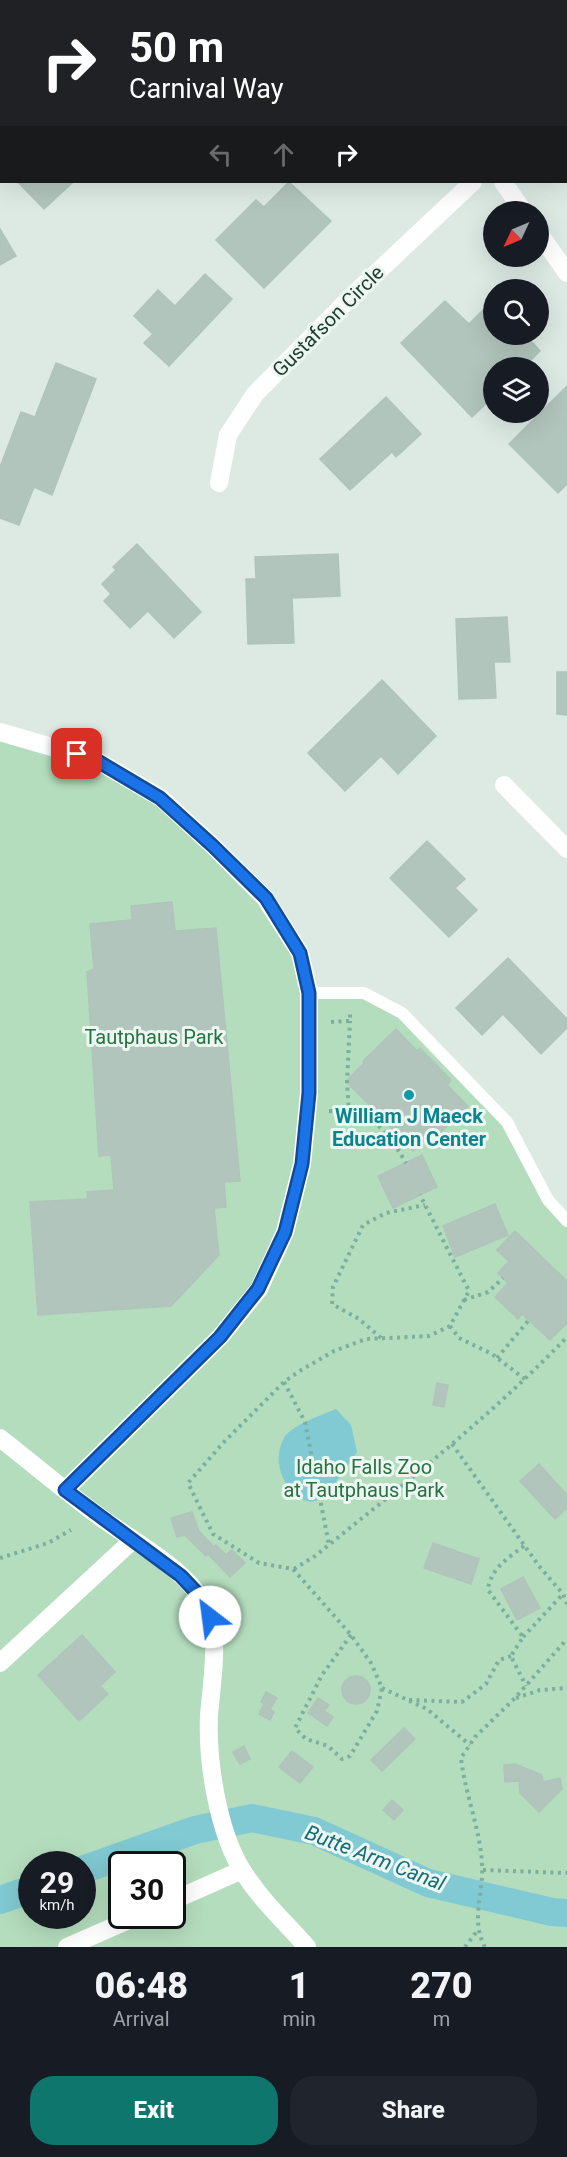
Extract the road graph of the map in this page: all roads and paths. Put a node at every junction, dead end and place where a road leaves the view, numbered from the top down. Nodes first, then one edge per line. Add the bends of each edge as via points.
1 (472, 183) edge
2 (504, 183) edge
3 (516, 201) edge
4 (549, 248) edge
5 (567, 273) edge
6 (219, 483) dead end
7 (0, 732) edge
8 (504, 785) dead end
9 (567, 849) edge
10 (309, 993) junction
11 (350, 1008) dead end
12 (307, 1110) junction
13 (349, 1113) junction
14 (406, 1163) dead end
15 (420, 1195) dead end
16 (425, 1205) junction
17 (567, 1221) edge
18 (503, 1278) dead end
19 (464, 1300) junction
20 (529, 1320) dead end
21 (450, 1326) junction
22 (567, 1337) edge
23 (382, 1338) junction
24 (497, 1358) junction
25 (526, 1380) junction
26 (284, 1382) junction
27 (0, 1438) edge
28 (452, 1444) junction
29 (65, 1490) junction
30 (71, 1530) dead end
31 (133, 1540) junction
32 (329, 1545) junction
33 (524, 1546) junction
34 (0, 1558) edge
35 (293, 1569) junction
36 (563, 1594) junction
37 (567, 1604) edge
38 (351, 1635) junction
39 (524, 1637) junction
40 (567, 1639) edge
41 (511, 1656) junction
42 (0, 1663) edge
43 (526, 1686) junction
44 (382, 1688) junction
45 (567, 1688) edge
46 (515, 1698) junction
47 (409, 1700) junction
48 (470, 1745) junction
49 (242, 1870) junction
50 (483, 1870) junction
51 (567, 1873) edge
52 (186, 1894) edge
53 (108, 1929) edge
54 (477, 1930) junction
55 (67, 1947) edge
56 (306, 1947) edge
57 (465, 1947) edge
58 (485, 1947) edge

1 - 6 street, Gustafson Circle via 255,394 228,435
2 - 3 street
4 - 5 street
7 - 10 street via 96,760 160,798 266,898 300,953
8 - 9 street
10 - 12 street
10 - 17 lane via 364,993 402,1013 507,1122 548,1200
11 - 13 path
12 - 13 path
12 - 29 street via 302,1164 285,1232 258,1289 220,1337
13 - 14 path via 369,1118 382,1129
15 - 16 path
16 - 19 path via 469,1291
16 - 23 path via 386,1213 363,1225 333,1287 332,1304
18 - 19 path via 488,1292
19 - 21 path
20 - 24 path
21 - 23 path via 429,1336
21 - 24 path via 459,1338
22 - 25 path
23 - 26 path via 334,1351
24 - 25 path
25 - 28 path
26 - 32 path via 305,1422
26 - 35 path via 188,1483 213,1534 260,1563
27 - 29 street
28 - 32 path
28 - 33 path
29 - 31 street
30 - 34 path via 48,1543
31 - 42 street
31 - 49 street via 181,1576 197,1593 210,1617 213,1642 209,1763 217,1803
32 - 35 path
33 - 36 path
33 - 39 path via 489,1578 488,1590
35 - 38 path
36 - 37 path
36 - 39 path
38 - 44 path via 371,1663
38 - 44 path via 321,1675 295,1728 306,1739 328,1746 342,1759 350,1756 377,1711
39 - 41 path
40 - 43 path
41 - 43 path
41 - 47 path via 499,1660 486,1684 462,1702
43 - 46 path
44 - 47 path
45 - 46 path via 540,1690
46 - 48 path
47 - 48 path via 427,1709
48 - 50 path via 461,1758
49 - 52 street
49 - 56 street
50 - 51 path
50 - 54 path
53 - 55 street
54 - 57 path
54 - 58 path

